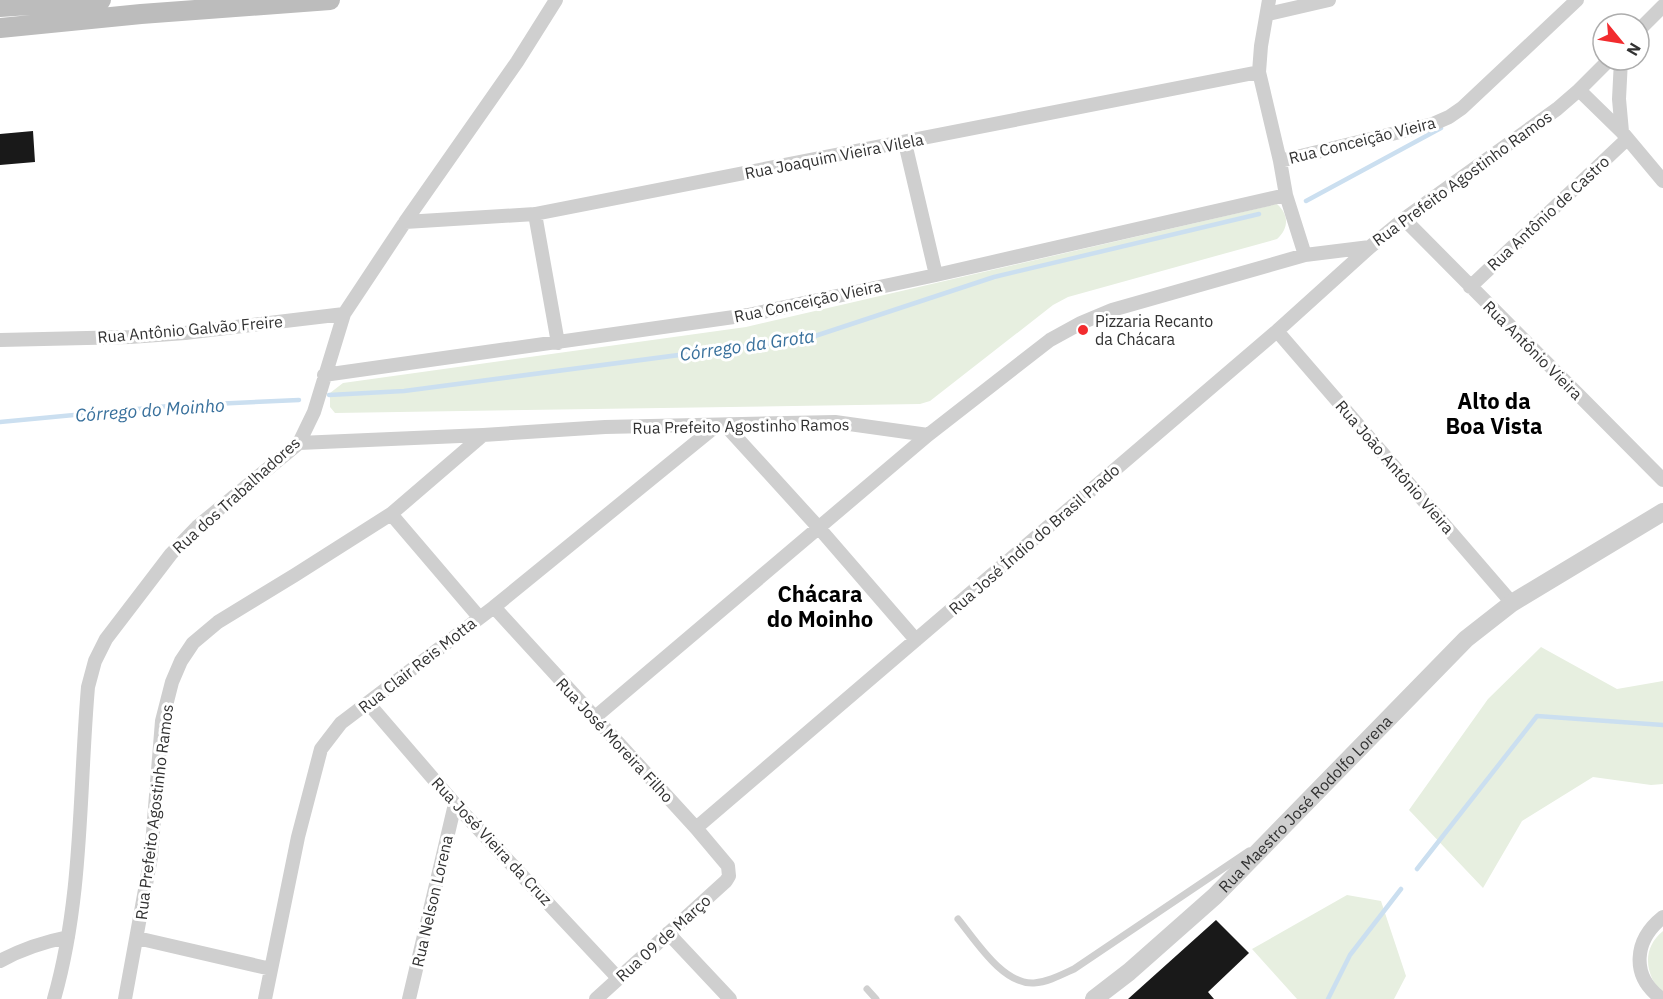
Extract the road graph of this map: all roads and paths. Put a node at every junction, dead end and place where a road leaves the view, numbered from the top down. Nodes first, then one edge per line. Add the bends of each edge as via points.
1 (101, 0) edge
2 (330, 0) edge
3 (556, 0) edge
4 (1329, 0) edge
5 (1577, 0) edge
6 (265, 2) edge
7 (1663, 6) edge
8 (0, 7) edge
9 (140, 7) edge
10 (1268, 7) edge
11 (1651, 18) edge
12 (0, 27) edge
13 (1259, 72) junction
14 (1598, 72) edge
15 (1620, 72) edge
16 (1579, 90) junction
17 (1625, 135) junction
18 (905, 142) junction
19 (1280, 161) junction
20 (1663, 181) edge
21 (1286, 195) junction
22 (535, 214) junction
23 (1404, 219) junction
24 (405, 222) junction
25 (1370, 247) junction
26 (1305, 255) junction
27 (936, 275) junction
28 (1470, 287) junction
29 (344, 314) junction
30 (1278, 331) junction
31 (0, 340) edge
32 (558, 343) junction
33 (324, 375) junction
34 (721, 426) junction
35 (483, 435) junction
36 (928, 435) junction
37 (298, 443) junction
38 (1663, 480) edge
39 (1663, 512) edge
40 (391, 514) junction
41 (819, 528) junction
42 (1512, 603) junction
43 (494, 607) junction
44 (479, 617) junction
45 (916, 640) junction
46 (368, 703) junction
47 (594, 718) junction
48 (455, 804) junction
49 (696, 828) junction
50 (1271, 837) junction
51 (729, 876) joint
52 (1663, 917) edge
53 (958, 920) dead end
54 (668, 933) junction
55 (68, 937) junction
56 (137, 938) junction
57 (0, 962) edge
58 (271, 969) junction
59 (618, 978) junction
60 (867, 989) dead end
61 (1655, 997) edge
62 (54, 999) edge
63 (125, 999) edge
64 (265, 999) edge
65 (409, 999) edge
66 (596, 999) edge
67 (730, 999) edge
68 (876, 999) edge
69 (1094, 999) edge

1 - 8 main road
2 - 6 main road
3 - 24 street, Rua dos Trabalhadores via 518,62
4 - 10 street
5 - 19 street, Rua Conceição Vieira via 1449,117
6 - 9 main road
7 - 11 street
9 - 12 main road
10 - 13 street
13 - 18 street, Rua Joaquim Vieira Vilela
13 - 19 street
14 - 16 street, Rua Prefeito Agostinho Ramos
15 - 17 street via 1619,99
16 - 17 street
16 - 23 street, Rua Prefeito Agostinho Ramos
17 - 20 street
17 - 28 street, Rua Antônio de Castro
18 - 22 street, Rua Joaquim Vieira Vilela
18 - 27 street
19 - 21 street
21 - 26 street
21 - 27 street, Rua Conceição Vieira
22 - 24 street, Rua Joaquim Vieira Vilela
22 - 32 street
23 - 25 street, Rua Prefeito Agostinho Ramos
23 - 28 street, Rua Antônio Vieira
24 - 29 street, Rua dos Trabalhadores
25 - 26 street, Rua Prefeito Agostinho Ramos
25 - 30 street, Rua José Índio do Brasil Prado
26 - 36 street, Rua Prefeito Agostinho Ramos via 1112,310 1081,323 1050,340
27 - 32 street, Rua Conceição Vieira via 748,315
28 - 38 street, Rua Antônio Vieira
29 - 31 street, Rua Antônio Galvão Freire via 185,333
29 - 33 street, Rua dos Trabalhadores
30 - 42 street, Rua João Antônio Vieira
30 - 45 street, Rua José Índio do Brasil Prado
32 - 33 street, Rua Conceição Vieira
33 - 37 street, Rua dos Trabalhadores via 314,412
34 - 35 street, Rua Prefeito Agostinho Ramos via 605,427
34 - 36 street, Rua Prefeito Agostinho Ramos via 835,422
34 - 41 street
34 - 43 street, Rua Clair Reis Motta
35 - 37 street
35 - 40 street, Rua Prefeito Agostinho Ramos
36 - 41 street
37 - 55 street, Rua dos Trabalhadores via 197,526 121,617 95,661 87,697 78,858
39 - 42 street, Rua Maestro José Rodolfo Lorena
40 - 44 street
40 - 56 street, Rua Prefeito Agostinho Ramos via 218,622 193,643 181,661 162,721 152,857
41 - 45 street
41 - 47 street
42 - 50 street, Rua Maestro José Rodolfo Lorena via 1466,639
43 - 44 street, Rua Clair Reis Motta
43 - 47 street, Rua José Moreira Filho
44 - 46 street, Rua Clair Reis Motta
45 - 49 street, Rua José Índio do Brasil Prado
46 - 48 street, Rua José Vieira da Cruz
46 - 58 street, Rua Clair Reis Motta via 341,723 321,749
47 - 49 street, Rua José Moreira Filho
48 - 59 street, Rua José Vieira da Cruz
48 - 65 street, Rua Nelson Lorena
49 - 51 street, Rua José Moreira Filho via 728,866
50 - 53 lane via 1055,978 1022,983 1008,976
50 - 69 street, Rua Maestro José Rodolfo Lorena via 1215,896
51 - 54 street, Rua 09 de Março
52 - 61 street via 1651,927 1639,953 1645,982
54 - 59 street, Rua 09 de Março
54 - 67 street
55 - 57 street via 22,949
55 - 62 street, Rua dos Trabalhadores
56 - 58 street
56 - 63 street, Rua Prefeito Agostinho Ramos
58 - 64 street, Rua Clair Reis Motta
59 - 66 street, Rua 09 de Março
60 - 68 lane

